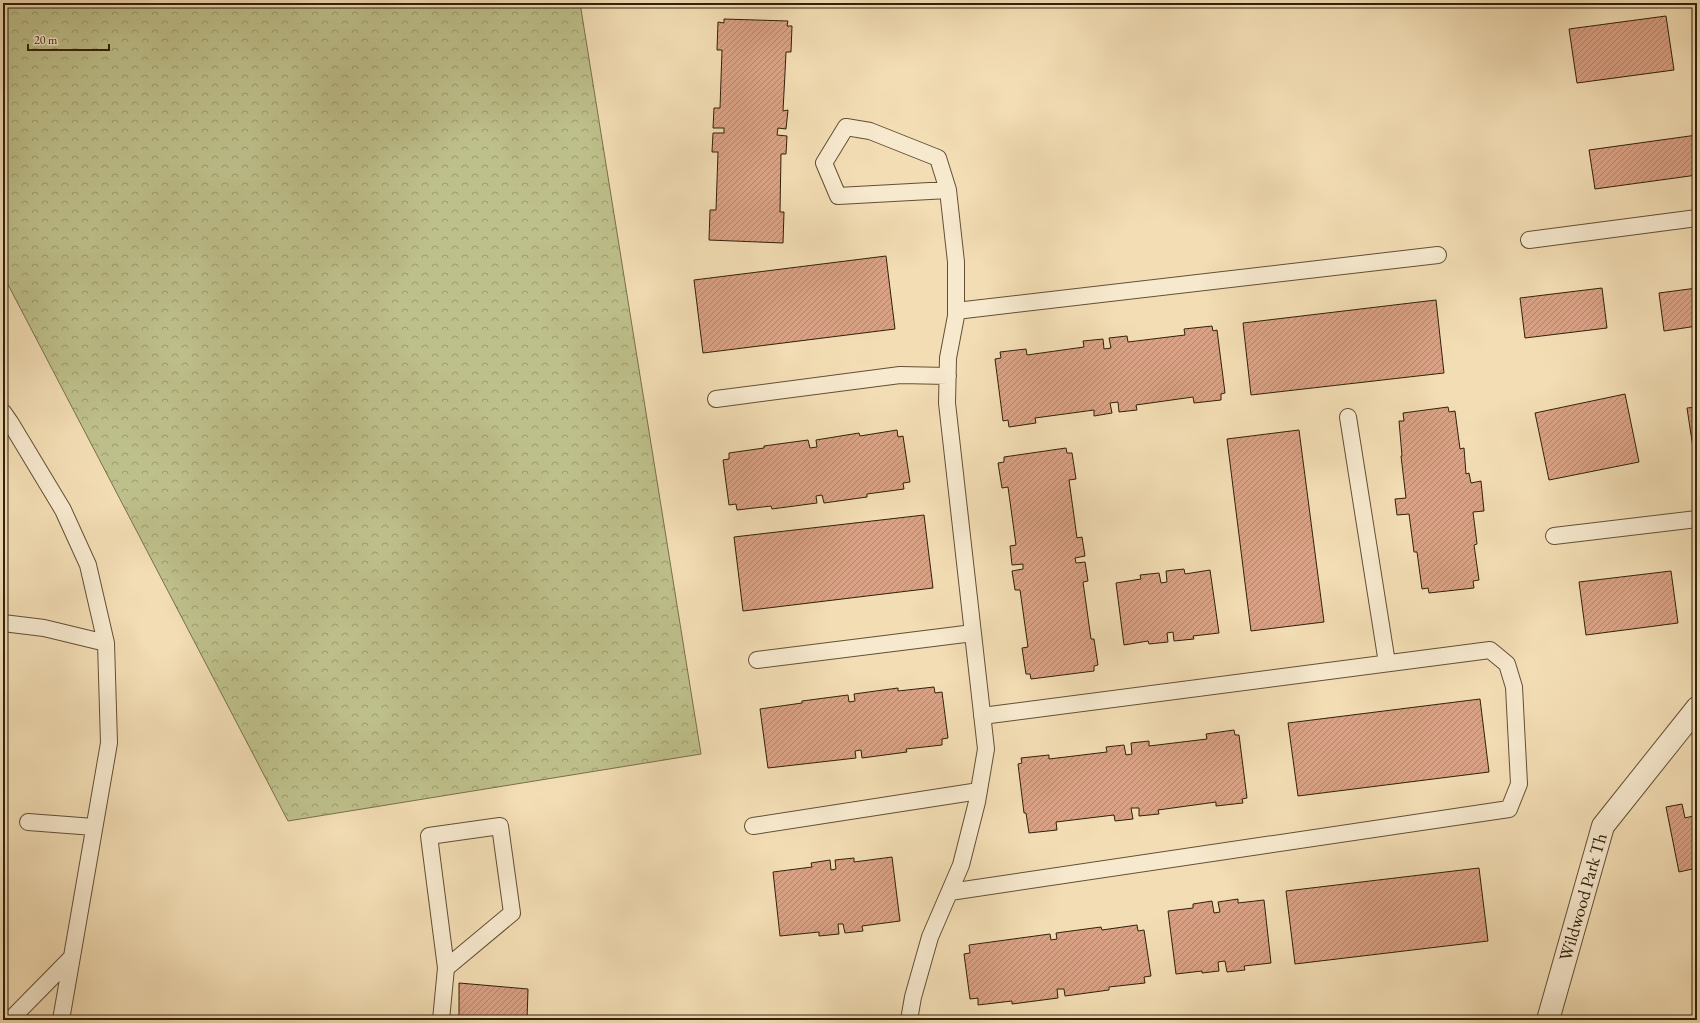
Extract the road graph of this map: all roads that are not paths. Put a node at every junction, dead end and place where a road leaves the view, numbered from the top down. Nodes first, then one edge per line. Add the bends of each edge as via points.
1 (948, 190) junction
2 (1697, 218) edge
3 (1529, 240) dead end
4 (1438, 255) dead end
5 (956, 311) junction
6 (948, 376) junction
7 (716, 399) dead end
8 (3, 412) edge
9 (1348, 417) dead end
10 (1697, 519) edge
11 (1554, 536) dead end
12 (3, 623) edge
13 (973, 633) junction
14 (106, 643) junction
15 (757, 660) dead end
16 (1387, 663) junction
17 (1697, 708) edge
18 (982, 716) junction
19 (979, 791) junction
20 (28, 822) dead end
21 (753, 826) dead end
22 (94, 827) junction
23 (950, 892) junction
24 (71, 958) junction
25 (446, 968) junction
26 (10, 1020) edge
27 (61, 1020) edge
28 (441, 1020) edge
29 (909, 1020) edge
30 (1548, 1020) edge

1 - 1 lane via 938,158 870,131 846,127 824,163 838,196
1 - 5 lane via 956,262
2 - 3 lane
4 - 5 lane
5 - 6 lane via 948,358
6 - 7 lane via 900,375
6 - 13 lane via 947,403
8 - 14 lane via 66,517 88,565
9 - 16 lane
10 - 11 lane
12 - 14 lane via 44,628
13 - 15 lane
13 - 18 lane
14 - 22 lane via 109,743
16 - 18 lane
16 - 23 lane via 1490,650 1508,664 1514,686 1519,784 1509,809
17 - 30 street, Wildwood Park Th via 1603,826
18 - 19 lane via 986,749
19 - 21 lane
19 - 23 lane via 961,866
20 - 22 lane
22 - 24 lane
23 - 29 lane via 930,937
24 - 26 lane
24 - 27 lane
25 - 25 lane via 429,836 500,826 512,913
25 - 28 lane

